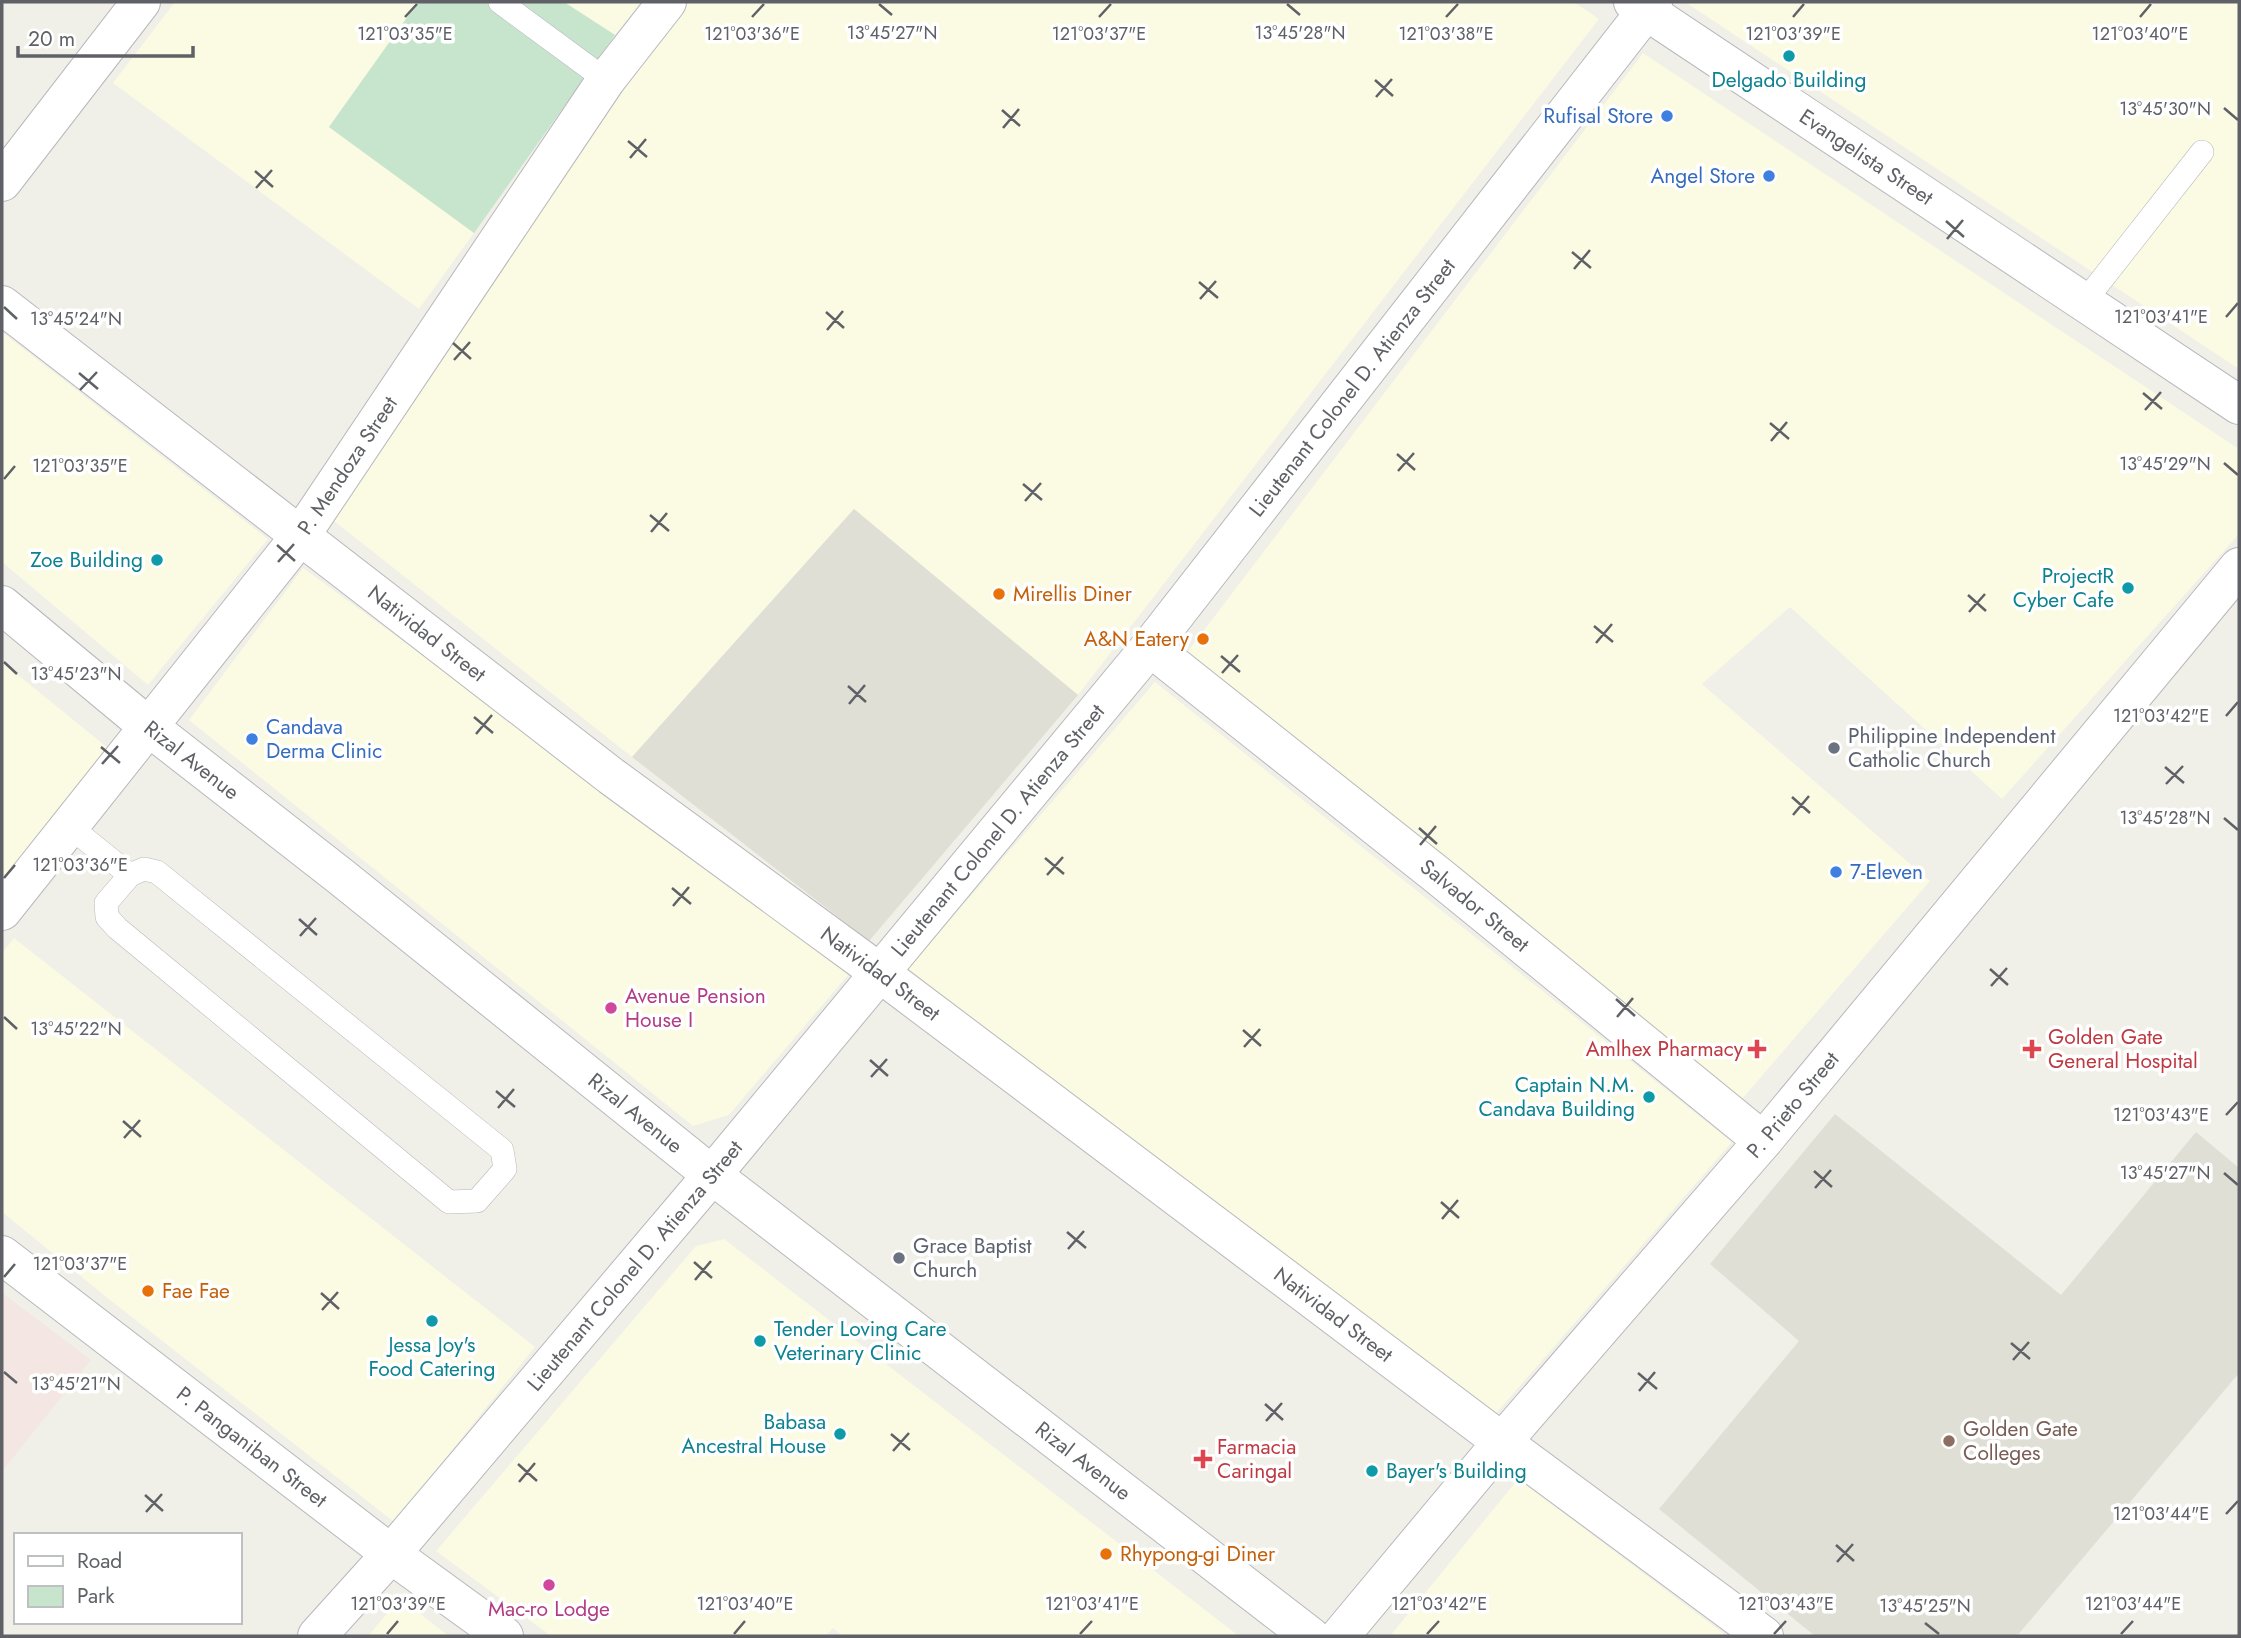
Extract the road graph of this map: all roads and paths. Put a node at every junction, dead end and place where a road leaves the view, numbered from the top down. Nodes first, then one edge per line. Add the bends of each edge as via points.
1 (141, 2) edge
2 (500, 2) edge
3 (667, 2) edge
4 (1644, 5) edge
5 (606, 80) junction
6 (2202, 152) dead end
7 (2, 182) edge
8 (2085, 301) junction
9 (2, 304) edge
10 (2239, 405) edge
11 (301, 535) junction
12 (2239, 567) edge
13 (2, 605) edge
14 (1150, 647) junction
15 (149, 727) junction
16 (69, 826) junction
17 (130, 875) junction
18 (2, 911) edge
19 (880, 973) junction
20 (1763, 1140) junction
21 (712, 1175) junction
22 (2, 1255) edge
23 (1502, 1442) junction
24 (391, 1554) junction
25 (317, 1636) edge
26 (504, 1636) edge
27 (1310, 1636) edge
28 (1339, 1636) edge
29 (1764, 1636) edge

1 - 7 street
2 - 5 lane
3 - 5 street, P. Mendoza Street
4 - 8 street, Evangelista Street
4 - 14 street, Lieutenant Colonel D. Atienza Street
5 - 11 street, P. Mendoza Street
6 - 8 lane
8 - 10 street, Evangelista Street
9 - 11 street, Natividad Street
11 - 15 street, P. Mendoza Street
11 - 19 street, Natividad Street via 611,776
12 - 20 street, P. Prieto Street
13 - 15 street, Rizal Avenue
14 - 19 street, Lieutenant Colonel D. Atienza Street
14 - 20 street, Salvador Street
15 - 16 street, P. Mendoza Street
15 - 21 street, Rizal Avenue
16 - 17 lane
16 - 18 street, P. Mendoza Street
17 - 17 lane via 106,903 107,917 117,928 449,1202 477,1201 505,1168 502,1150 157,872 144,869
19 - 21 street, Lieutenant Colonel D. Atienza Street
19 - 23 street, Natividad Street
20 - 23 street, P. Prieto Street
21 - 24 street, Lieutenant Colonel D. Atienza Street
21 - 27 street, Rizal Avenue
22 - 24 street, P. Panganiban Street
23 - 28 street, P. Prieto Street
23 - 29 street, Natividad Street
24 - 25 street, Lieutenant Colonel D. Atienza Street
24 - 26 street, P. Panganiban Street

